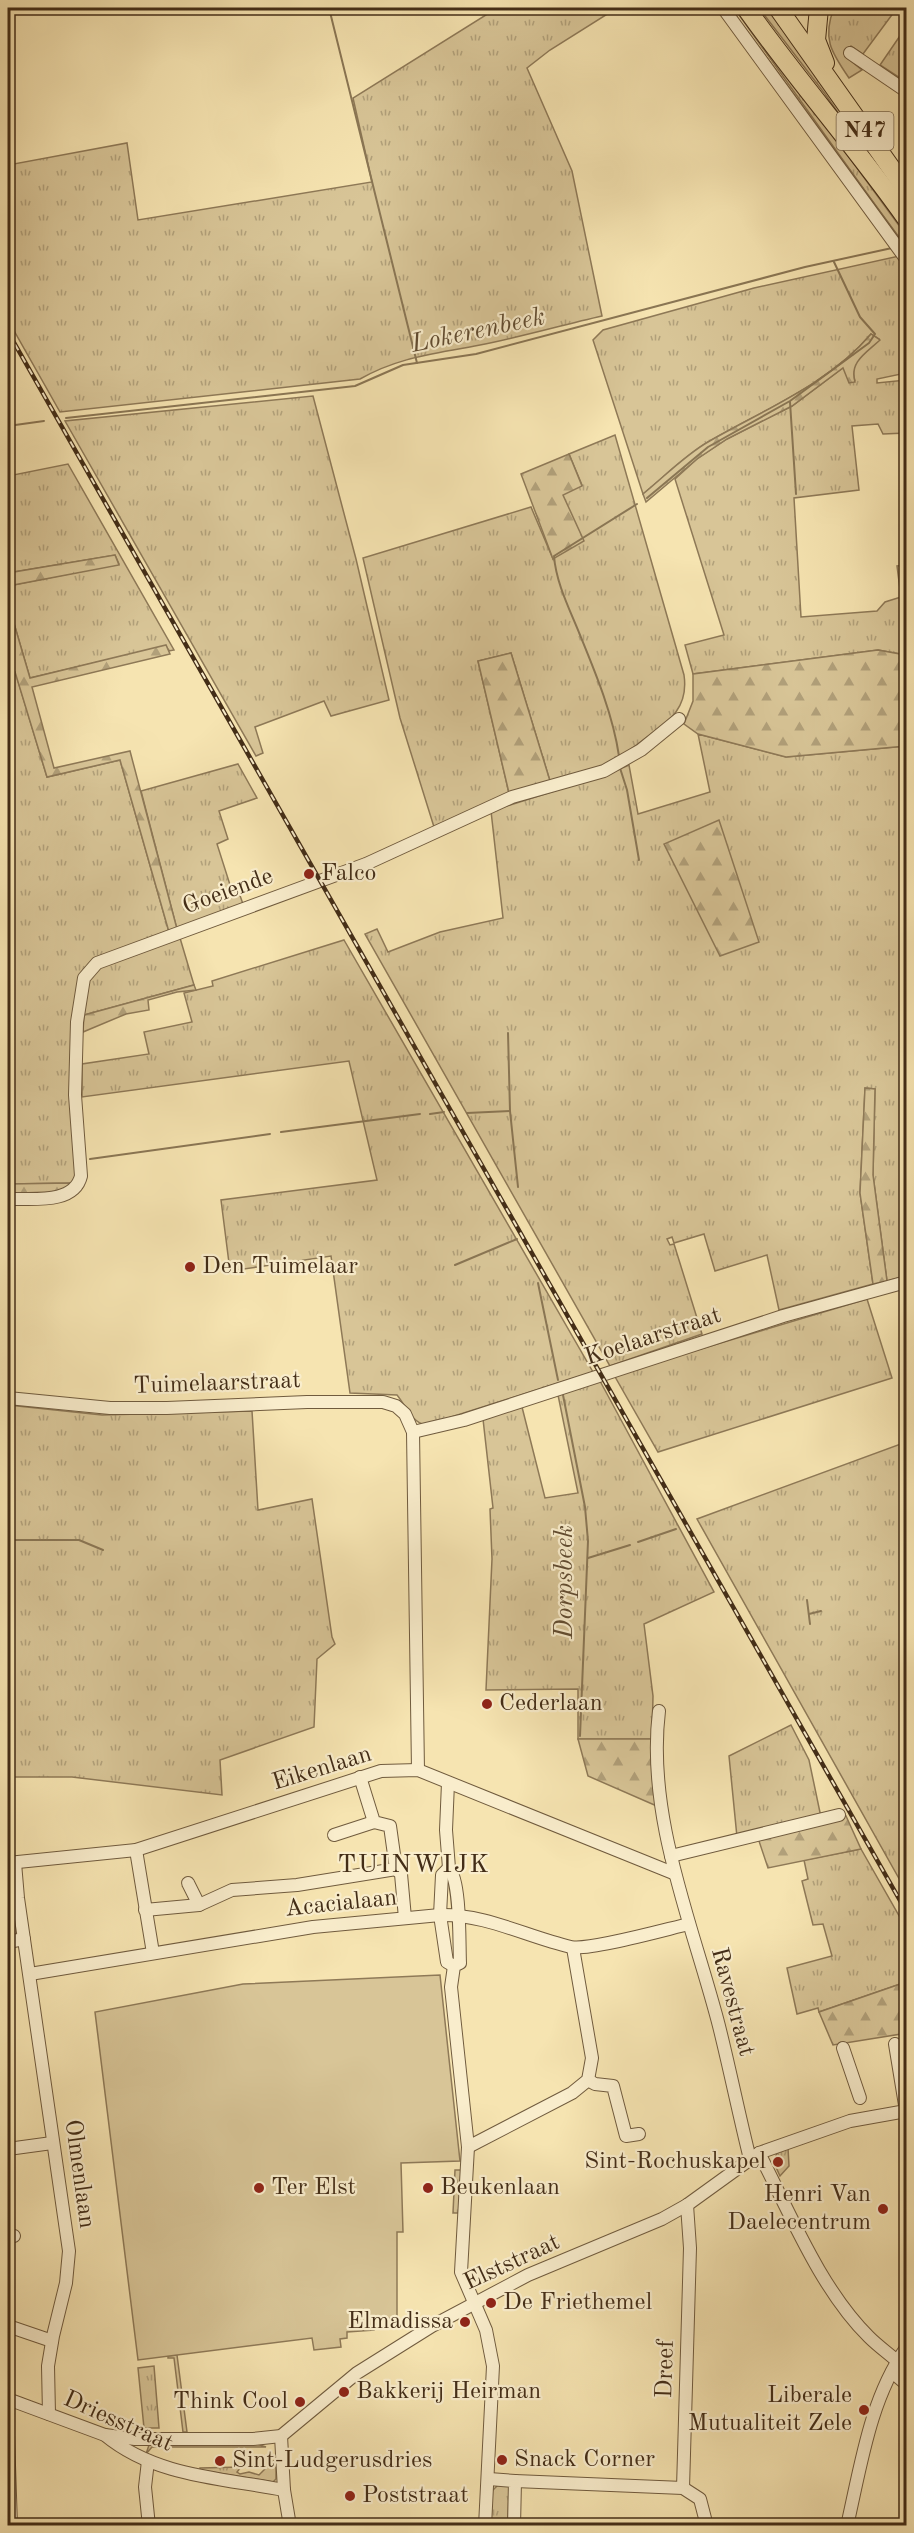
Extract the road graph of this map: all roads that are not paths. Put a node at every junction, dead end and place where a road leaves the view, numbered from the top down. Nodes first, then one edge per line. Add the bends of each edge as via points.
1 (723, 8) edge
2 (746, 8) edge
3 (778, 8) edge
4 (819, 8) edge
5 (850, 53) dead end
6 (832, 85) junction
7 (906, 91) edge
8 (906, 189) edge
9 (906, 218) edge
10 (906, 259) edge
11 (679, 719) dead end
12 (8, 1199) edge
13 (906, 1282) edge
14 (8, 1398) edge
15 (413, 1432) junction
16 (659, 1711) dead end
17 (418, 1770) junction
18 (360, 1777) junction
19 (448, 1783) junction
20 (838, 1815) dead end
21 (374, 1822) junction
22 (334, 1835) dead end
23 (136, 1850) junction
24 (670, 1856) junction
25 (11, 1863) edge
26 (448, 1868) junction
27 (396, 1869) junction
28 (673, 1873) junction
29 (188, 1883) dead end
30 (199, 1905) junction
31 (145, 1910) junction
32 (440, 1915) junction
33 (458, 1915) junction
34 (405, 1918) junction
35 (689, 1924) junction
36 (24, 1940) junction
37 (8, 1942) edge
38 (573, 1948) junction
39 (153, 1953) junction
40 (454, 1966) junction
41 (30, 1974) junction
42 (895, 2044) dead end
43 (843, 2048) dead end
44 (588, 2080) junction
45 (863, 2108) junction
46 (906, 2111) edge
47 (639, 2134) dead end
48 (52, 2143) junction
49 (468, 2147) junction
50 (8, 2149) edge
51 (755, 2156) junction
52 (687, 2205) junction
53 (476, 2301) junction
54 (8, 2326) edge
55 (52, 2341) junction
56 (906, 2348) edge
57 (899, 2365) edge
58 (906, 2384) edge
59 (8, 2399) edge
60 (49, 2414) junction
61 (8, 2435) edge
62 (105, 2435) junction
63 (281, 2436) junction
64 (140, 2439) junction
65 (148, 2461) junction
66 (489, 2479) junction
67 (515, 2481) junction
68 (683, 2488) junction
69 (284, 2490) junction
70 (11, 2526) edge
71 (149, 2526) edge
72 (290, 2526) edge
73 (485, 2526) edge
74 (514, 2526) edge
75 (707, 2526) edge
76 (847, 2526) edge

1 - 10 street
2 - 9 highway, N47
3 - 6 highway, N47
4 - 6 highway via 816,40
5 - 7 street
6 - 8 highway, N47
11 - 12 street, Goeiende via 641,750 604,771 512,797 366,864 97,963 84,978 77,1022 79,1184 63,1195
13 - 15 street, Koelaarstraat via 783,1316 464,1420
14 - 15 street, Tuimelaarstraat via 110,1408 383,1402 405,1414
15 - 17 street
16 - 24 street, Ravestraat via 656,1736
17 - 18 street, Eikenlaan via 381,1771
17 - 19 street, Eikenlaan
18 - 21 street
18 - 23 street, Eikenlaan
19 - 26 street
19 - 28 street, Eikenlaan
20 - 24 street
21 - 22 street
21 - 27 street via 390,1826
23 - 25 street, Eikenlaan
23 - 31 street
24 - 28 street, Ravestraat
25 - 36 street, Olmenlaan
26 - 32 street via 442,1875
26 - 33 street via 453,1873
27 - 30 street via 297,1885 232,1890
27 - 34 street via 401,1874
28 - 35 street, Ravestraat
29 - 30 street
30 - 31 street
31 - 39 street
32 - 33 street, Acacialaan
32 - 34 street, Acacialaan
32 - 40 street via 447,1962
33 - 38 street, Acacialaan
33 - 40 street via 460,1963
34 - 39 street, Acacialaan via 313,1927
35 - 38 street, Acacialaan
35 - 51 street, Ravestraat
36 - 37 street
36 - 41 street, Olmenlaan
38 - 44 street via 592,2058
39 - 41 street, Acacialaan
40 - 49 street via 452,1987
41 - 48 street, Olmenlaan
42 - 46 street
43 - 45 street
44 - 47 street via 613,2086 626,2136
44 - 49 street via 572,2093
45 - 46 street, Elststraat
45 - 51 street, Elststraat via 822,2130
48 - 50 street
48 - 55 street, Olmenlaan via 69,2251
49 - 53 street via 461,2272
51 - 52 street, Elststraat
51 - 57 street, Ravestraat via 846,2310
52 - 53 street, Elststraat
52 - 68 street, Dreef via 690,2248
53 - 63 street, Elststraat via 357,2373
53 - 66 street via 493,2366
54 - 55 street
55 - 60 street, Olmenlaan
56 - 57 street
57 - 58 street, Ravestraat
57 - 76 street via 872,2420
59 - 60 street, Driesstraat
60 - 62 street, Driesstraat
61 - 70 street
62 - 64 street
62 - 65 street, Driesstraat
63 - 64 street
63 - 69 street
64 - 65 street via 141,2452
65 - 69 street, Driesstraat via 208,2478
65 - 71 street
66 - 67 street
66 - 73 street
67 - 68 street
67 - 74 street
68 - 75 street via 700,2499
69 - 72 street

